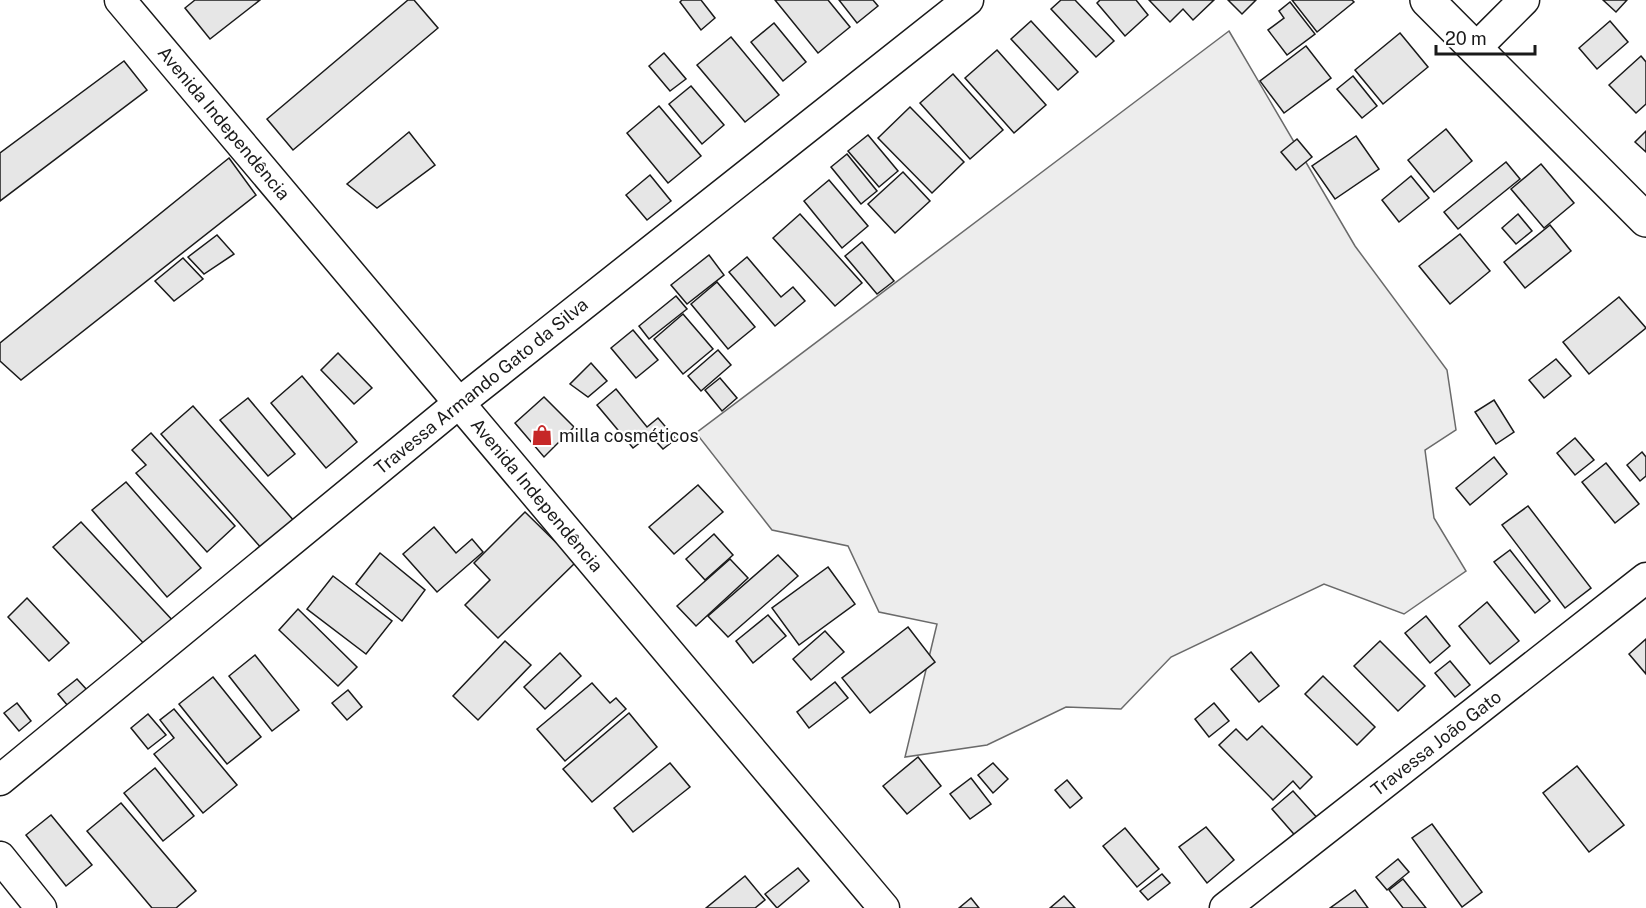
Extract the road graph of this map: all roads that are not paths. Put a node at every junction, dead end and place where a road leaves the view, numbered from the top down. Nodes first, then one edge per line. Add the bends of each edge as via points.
1 (120, 0) edge
2 (968, 0) edge
3 (1427, 0) edge
4 (1524, 0) edge
5 (1476, 48) junction
6 (1646, 220) edge
7 (459, 403) junction
8 (1646, 578) edge
9 (0, 780) edge
10 (0, 857) edge
11 (41, 908) edge
12 (884, 908) edge
13 (1225, 908) edge

1 - 7 street, Avenida Independência
2 - 7 street, Travessa Armando Gato da Silva
3 - 5 street
4 - 5 street
5 - 6 street
7 - 9 street, Travessa Armando Gato da Silva
7 - 12 street, Avenida Independência
8 - 13 street, Travessa João Gato
10 - 11 street

